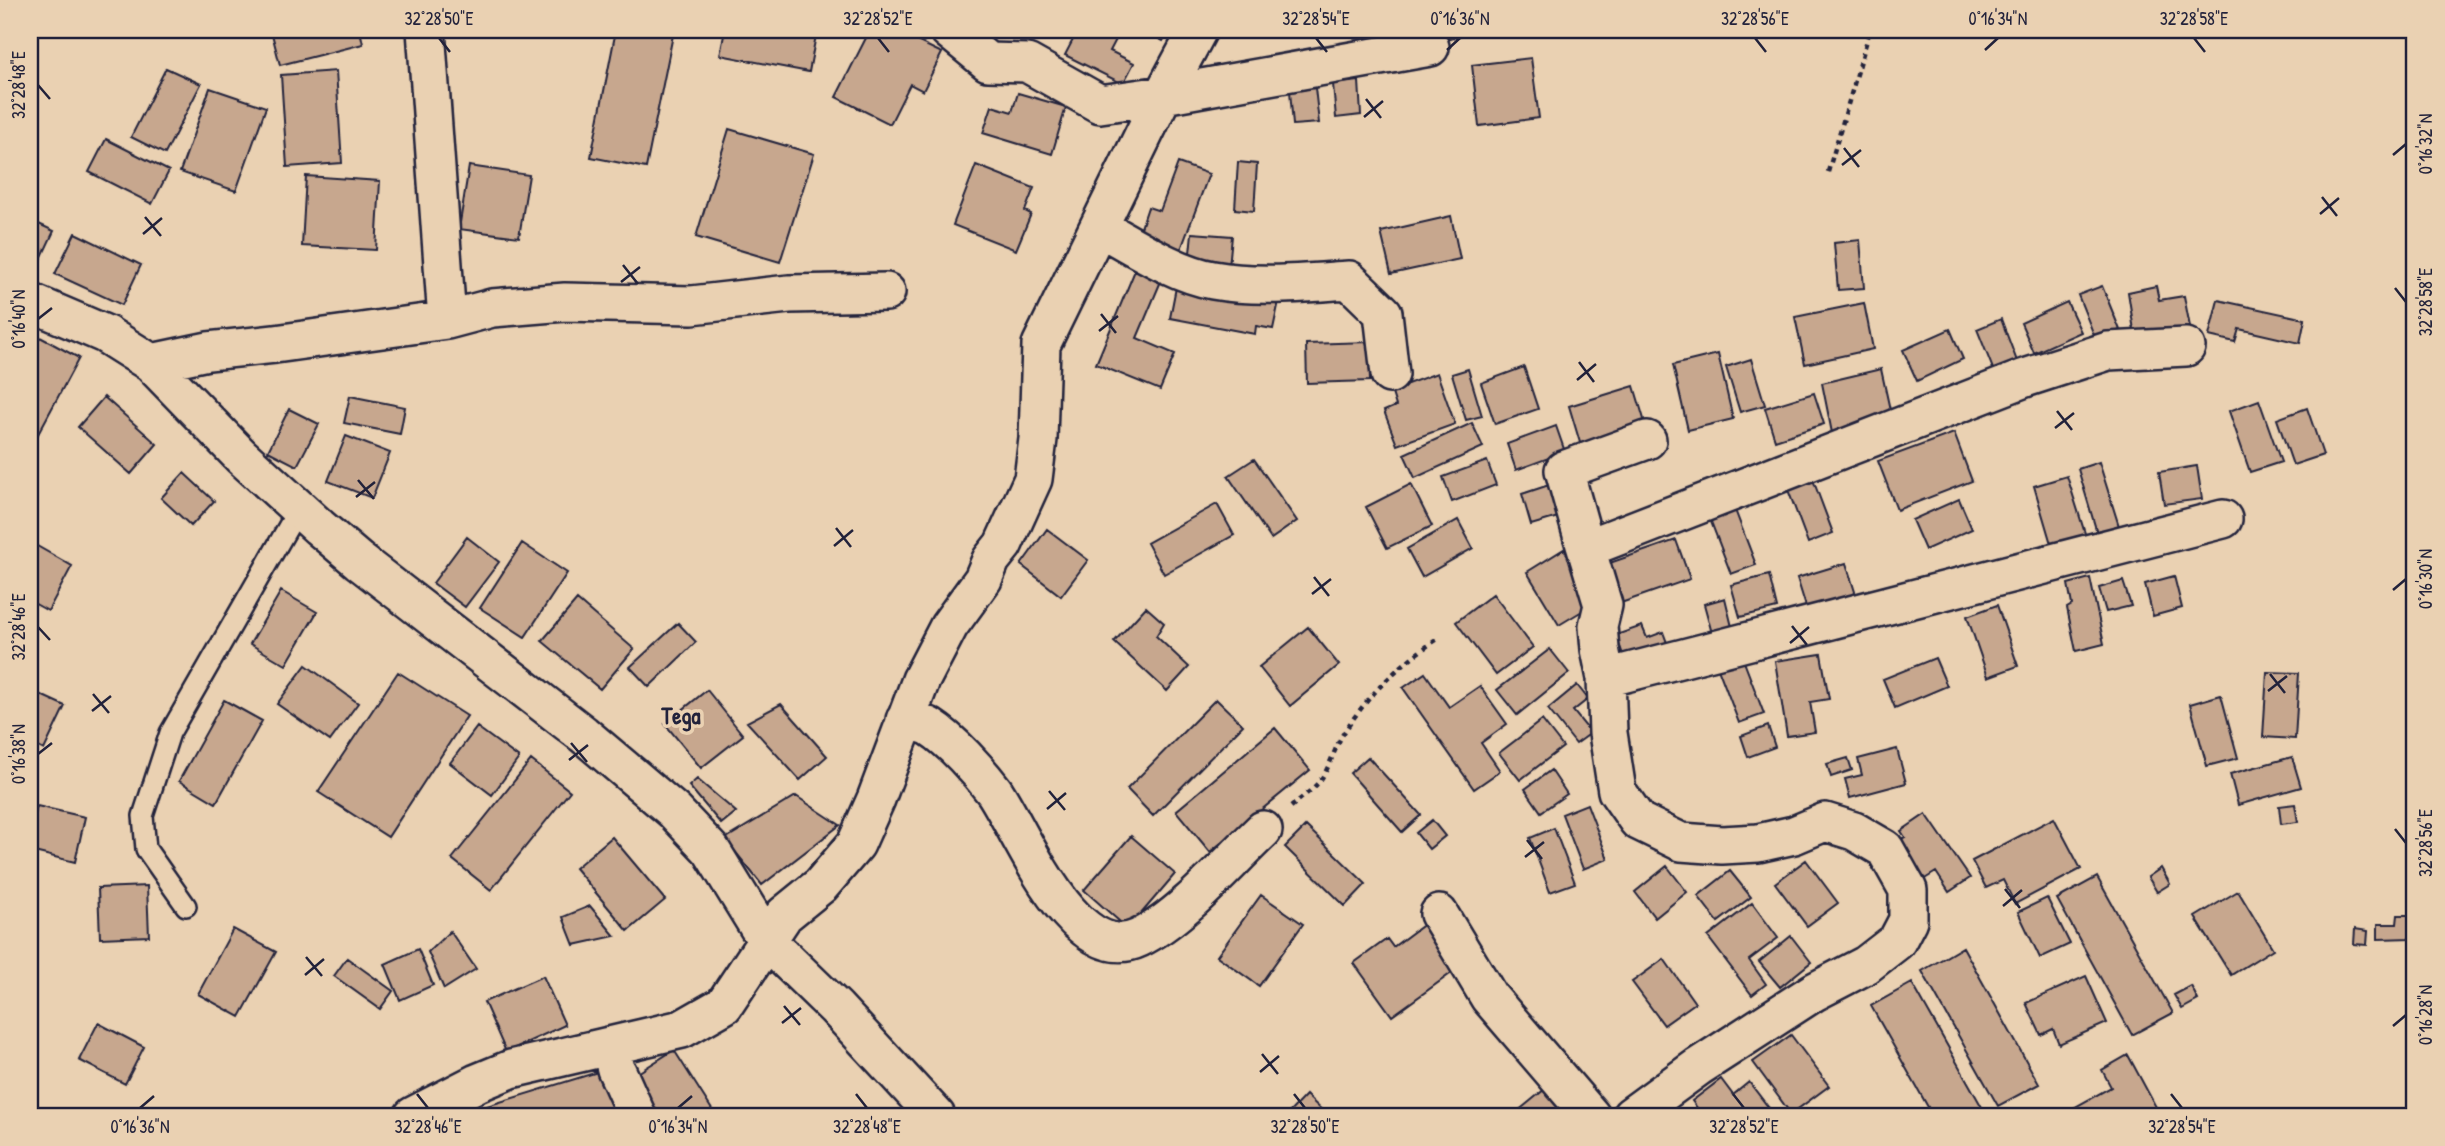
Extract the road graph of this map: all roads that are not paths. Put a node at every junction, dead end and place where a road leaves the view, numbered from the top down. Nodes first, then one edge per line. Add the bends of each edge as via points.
1 (426, 30) edge
2 (949, 30) edge
3 (1198, 30) edge
4 (1430, 47) dead end
5 (1163, 95) junction
6 (1099, 227) junction
7 (886, 292) dead end
8 (30, 302) edge
9 (447, 320) junction
10 (2186, 347) dead end
11 (151, 363) junction
12 (1390, 374) dead end
13 (1647, 440) dead end
14 (299, 508) junction
15 (2224, 519) dead end
16 (1585, 545) junction
17 (1606, 678) junction
18 (905, 720) junction
19 (1263, 830) road end
20 (186, 906) dead end
21 (1439, 914) dead end
22 (767, 941) junction
23 (610, 1046) junction
24 (413, 1116) edge
25 (637, 1116) edge
26 (936, 1116) edge
27 (1591, 1116) edge
28 (1631, 1116) edge

1 - 9 street
2 - 5 street via 989,62 1027,63 1101,104
3 - 5 street
4 - 5 street
5 - 6 street
6 - 12 street via 1162,262 1211,280 1279,284 1349,280 1383,313
6 - 18 street via 1041,345 1033,479 1003,545 949,626
7 - 9 street via 789,294 692,305 565,302 492,308
8 - 11 street via 105,334
9 - 11 street via 208,351
10 - 16 street via 2108,351 2025,378 1603,542
11 - 14 street
13 - 16 street via 1564,470
14 - 20 lane via 170,733 143,816 146,849
14 - 22 street via 359,561 583,734 674,811 711,850
15 - 17 street
16 - 17 street via 1603,605 1598,626
17 - 28 street via 1617,791 1638,821 1681,842 1722,845 1794,835 1825,822 1854,831 1885,849 1908,890 1908,919 1897,941 1866,965 1814,992 1698,1067
18 - 19 street via 929,727 977,771 995,793 1050,889 1089,933 1105,940 1136,940 1167,922
18 - 22 street via 856,844 821,886 784,915
21 - 27 street via 1489,997
22 - 23 street via 724,1006 682,1029
22 - 26 street
23 - 24 street via 511,1069
23 - 25 street

